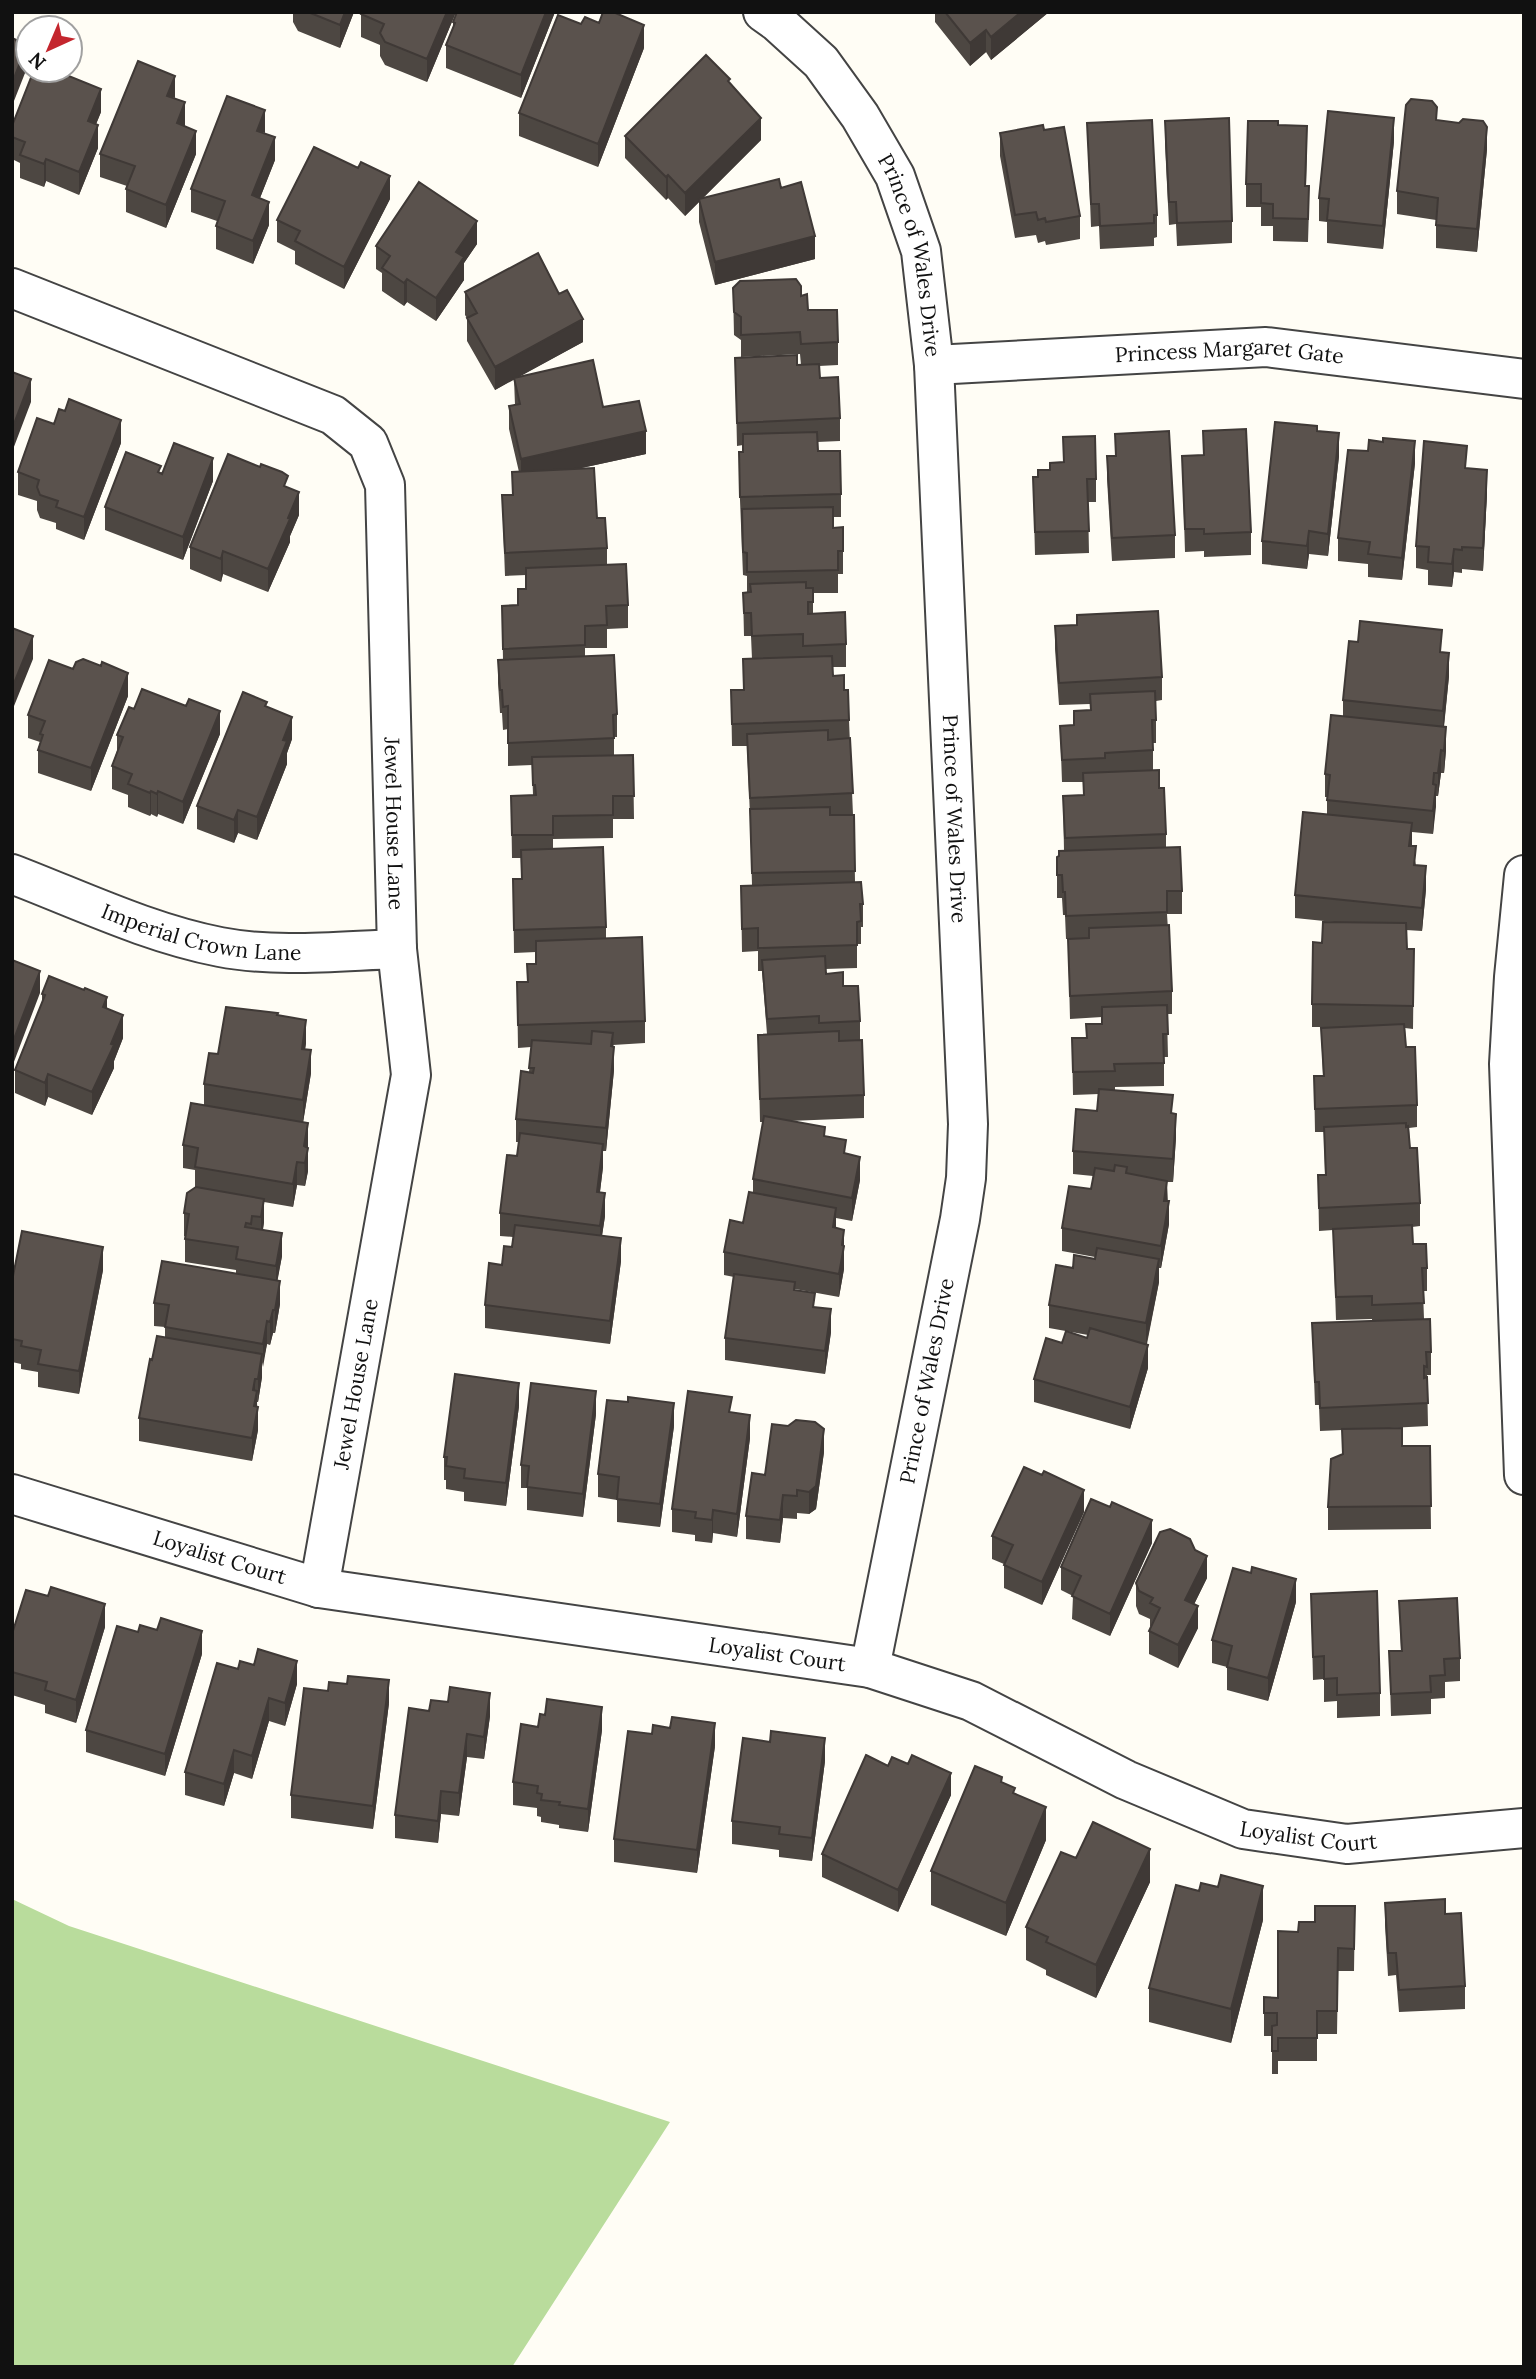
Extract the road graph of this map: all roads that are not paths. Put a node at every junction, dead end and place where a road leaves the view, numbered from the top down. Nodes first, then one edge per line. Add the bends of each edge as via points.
1 (763, 12) edge
2 (12, 288) edge
3 (933, 365) junction
4 (1524, 379) edge
5 (12, 874) edge
6 (1524, 875) edge
7 (397, 949) junction
8 (1524, 1475) edge
9 (12, 1494) edge
10 (319, 1588) junction
11 (870, 1668) junction
12 (1524, 1828) edge

1 - 3 street, Prince of Wales Drive via 821,62 895,176 921,251
2 - 7 street, Jewel House Lane via 333,415 368,443 385,485
3 - 4 street, Princess Margaret Gate via 1266,347
3 - 11 street, Prince of Wales Drive via 967,1165
5 - 7 street, Imperial Crown Lane via 173,935 220,947 276,953
6 - 8 street via 1509,1064
7 - 10 street, Jewel House Lane via 411,1075
9 - 10 street, Loyalist Court
10 - 11 street, Loyalist Court
11 - 12 street, Loyalist Court via 971,1701 1126,1780 1244,1829 1347,1844

